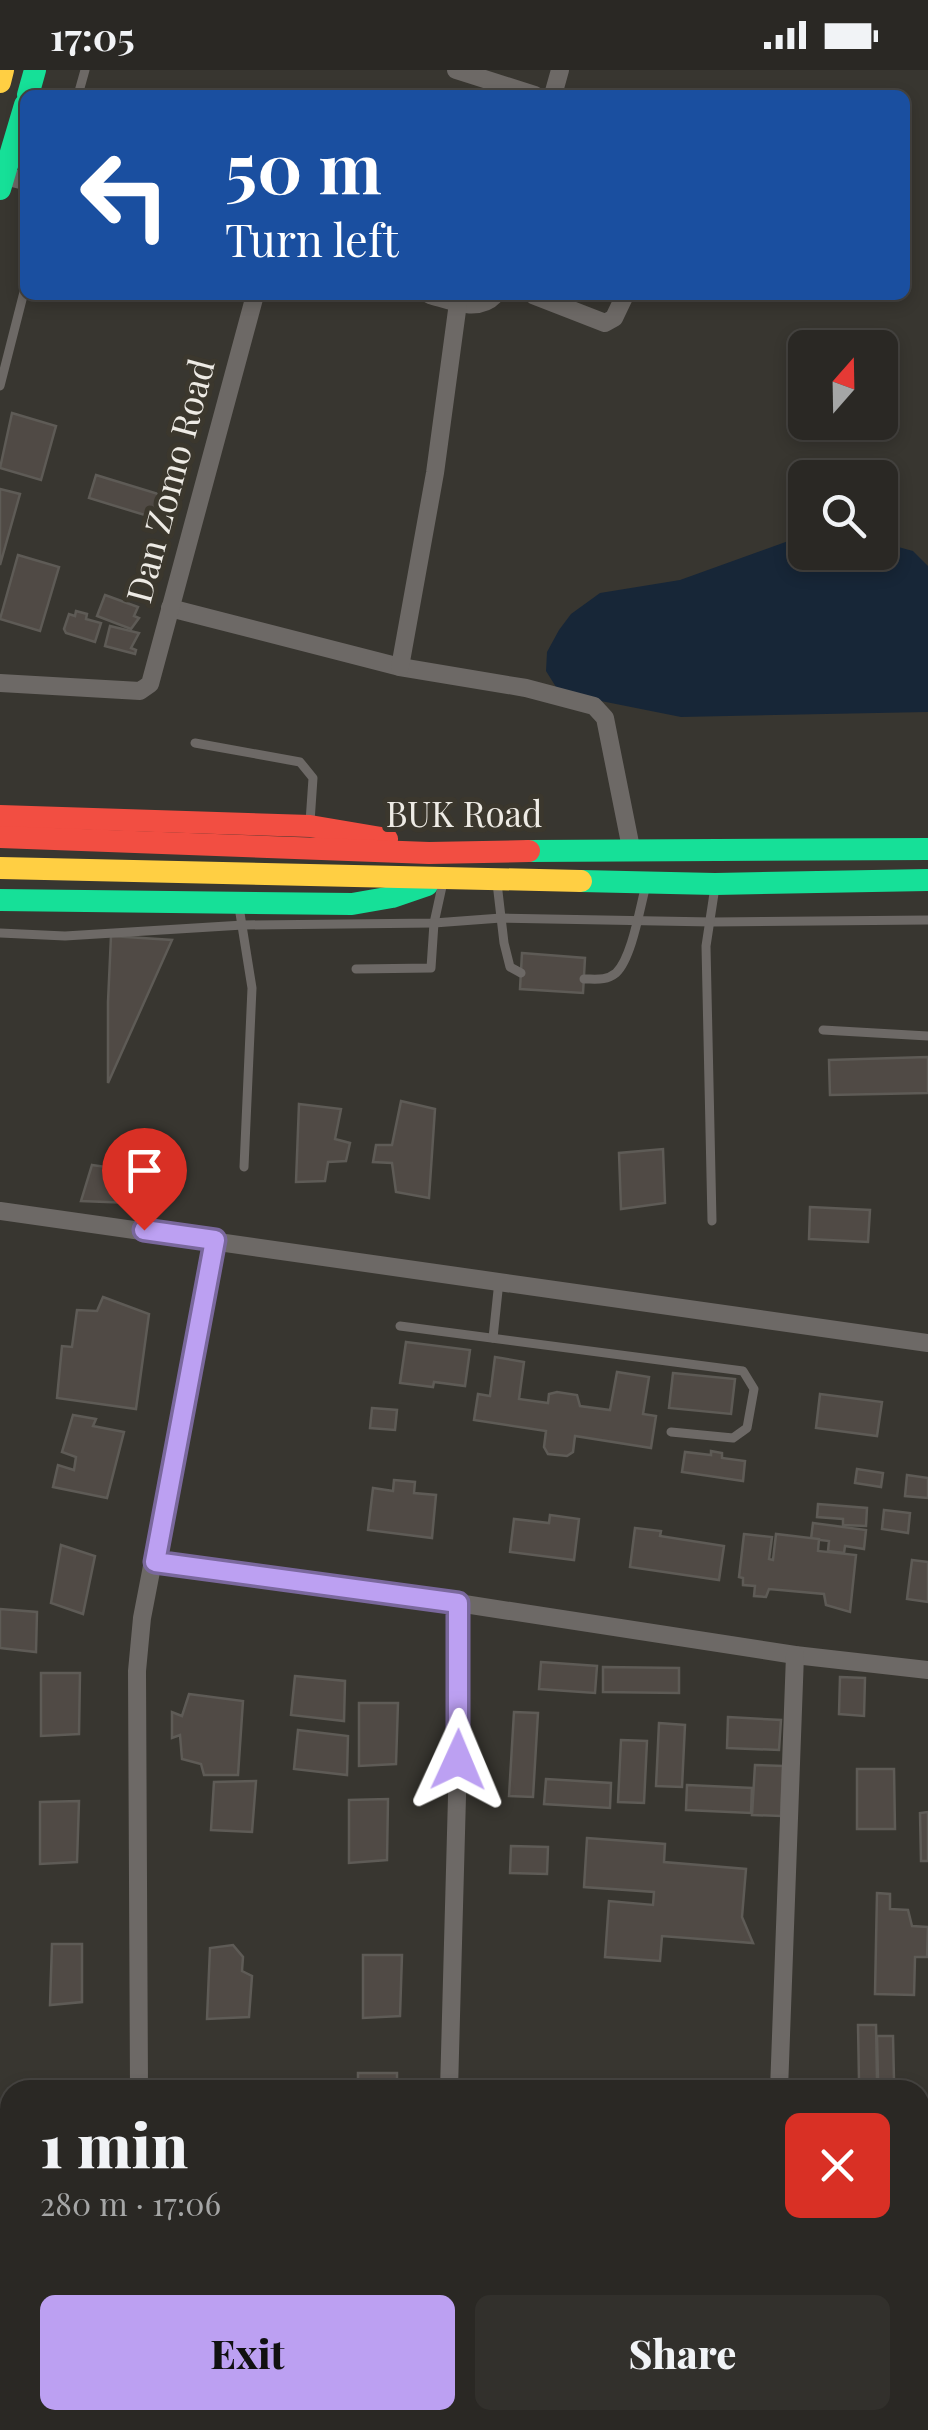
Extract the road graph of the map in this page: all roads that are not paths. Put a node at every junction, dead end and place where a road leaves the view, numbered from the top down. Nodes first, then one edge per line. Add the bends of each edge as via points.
1 (4, 70) edge
2 (456, 70) edge
3 (0, 82) edge
4 (518, 90) edge
5 (20, 131) edge
6 (10, 182) edge
7 (22, 300) edge
8 (254, 300) edge
9 (448, 300) edge
10 (491, 300) edge
11 (546, 300) edge
12 (623, 300) edge
13 (458, 303) junction
14 (0, 386) edge
15 (170, 608) junction
16 (400, 667) junction
17 (0, 684) edge
18 (195, 743) dead end
19 (0, 816) edge
20 (310, 826) junction
21 (0, 837) edge
22 (631, 848) junction
23 (928, 850) edge
24 (430, 853) junction
25 (0, 868) edge
26 (444, 880) junction
27 (496, 880) junction
28 (928, 880) edge
29 (648, 882) junction
30 (716, 884) junction
31 (0, 900) edge
32 (241, 915) junction
33 (501, 918) junction
34 (928, 920) edge
35 (636, 921) junction
36 (434, 922) junction
37 (712, 922) junction
38 (0, 933) edge
39 (356, 969) dead end
40 (521, 973) dead end
41 (584, 979) dead end
42 (823, 1030) dead end
43 (928, 1036) edge
44 (244, 1167) dead end
45 (0, 1211) edge
46 (712, 1221) dead end
47 (215, 1240) junction
48 (499, 1282) junction
49 (400, 1326) dead end
50 (493, 1338) junction
51 (928, 1343) edge
52 (671, 1432) dead end
53 (155, 1562) junction
54 (458, 1603) junction
55 (796, 1655) junction
56 (928, 1670) edge
57 (139, 2080) edge
58 (449, 2080) edge
59 (779, 2080) edge

1 - 3 main road
2 - 4 street
5 - 6 main road
7 - 14 lane
8 - 15 street, Dan Zomo Road
9 - 13 street
10 - 13 street
11 - 12 street via 605,323
13 - 16 street
15 - 16 street
15 - 17 street, Dan Zomo Road via 150,684 140,691
16 - 22 street via 526,688 598,709
18 - 20 lane via 300,762 314,778
19 - 20 main road
20 - 24 main road
21 - 24 main road, BUK Road
22 - 23 main road, BUK Road
22 - 24 main road, BUK Road
25 - 26 main road, BUK Road
26 - 27 main road, BUK Road
26 - 32 main road via 352,904
26 - 36 lane
27 - 29 main road, BUK Road
27 - 33 lane
28 - 30 main road, BUK Road
29 - 30 main road, BUK Road
29 - 35 lane
30 - 37 lane
31 - 32 main road
32 - 36 lane
32 - 38 lane via 65,936
32 - 44 lane via 252,988
33 - 35 lane
33 - 36 lane
33 - 40 lane via 510,967
34 - 37 lane
35 - 37 lane
35 - 41 lane via 618,971 603,980
36 - 39 lane via 431,968
37 - 46 lane via 706,946
42 - 43 lane
45 - 47 street
47 - 48 street
47 - 53 street
48 - 50 lane
48 - 51 street
49 - 50 lane
50 - 52 lane via 743,1371 754,1390 747,1428 733,1438
53 - 54 street
53 - 57 street via 137,1671
54 - 55 street
54 - 58 street
55 - 56 street
55 - 59 street

